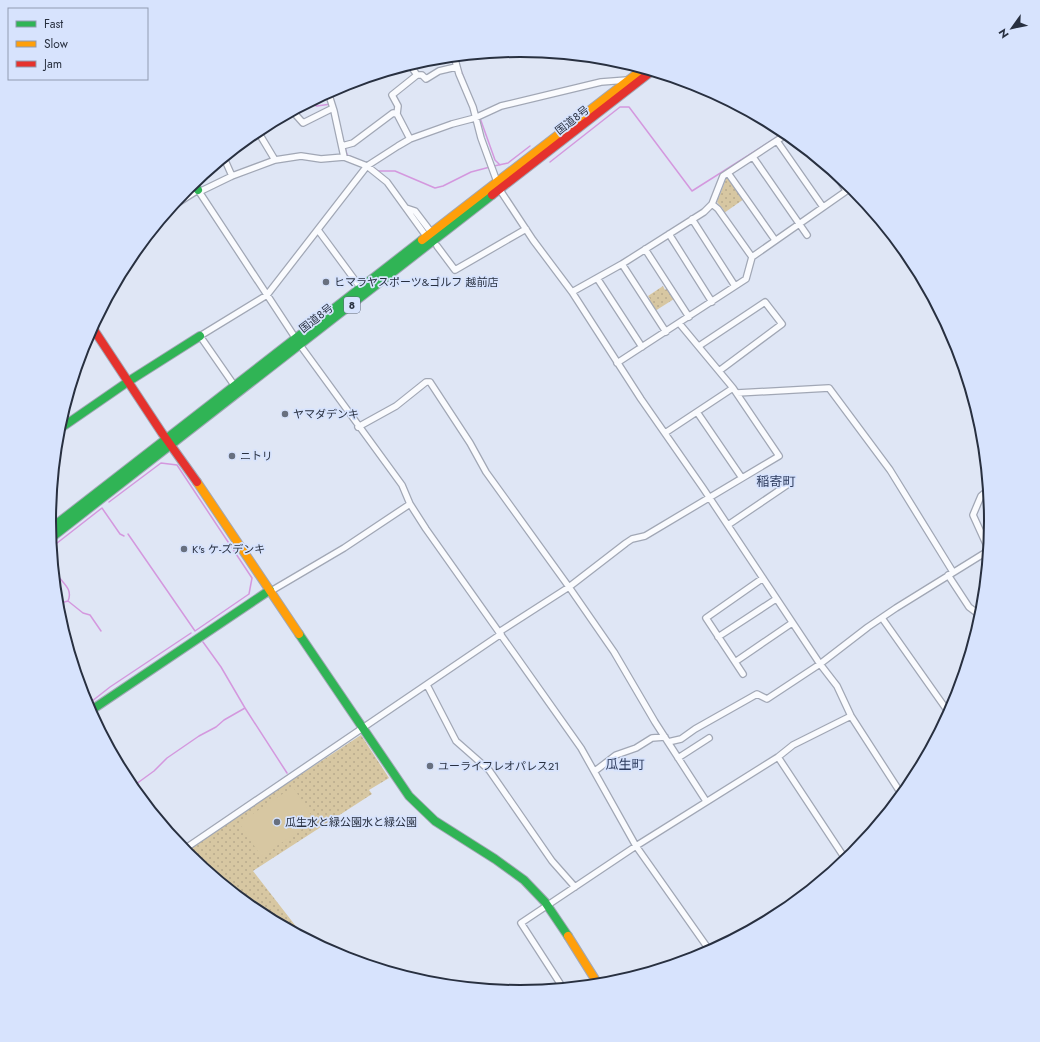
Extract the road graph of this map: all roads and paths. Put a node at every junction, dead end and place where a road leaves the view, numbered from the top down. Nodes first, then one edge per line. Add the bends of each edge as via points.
1 (455, 62) edge
2 (456, 67) junction
3 (413, 70) edge
4 (638, 72) edge
5 (417, 75) junction
6 (647, 75) edge
7 (627, 80) junction
8 (330, 98) edge
9 (333, 108) junction
10 (397, 114) junction
11 (296, 115) edge
12 (475, 118) junction
13 (261, 136) edge
14 (410, 138) junction
15 (782, 138) edge
16 (777, 141) junction
17 (342, 146) junction
18 (344, 157) junction
19 (752, 157) junction
20 (275, 160) junction
21 (226, 162) edge
22 (367, 166) junction
23 (728, 173) junction
24 (232, 176) junction
25 (496, 182) junction
26 (198, 187) edge
27 (196, 188) edge
28 (500, 190) junction
29 (846, 191) edge
30 (712, 204) junction
31 (823, 207) junction
32 (692, 220) junction
33 (799, 224) junction
34 (526, 229) junction
35 (318, 230) junction
36 (427, 232) junction
37 (669, 234) junction
38 (807, 235) dead end
39 (775, 240) junction
40 (437, 246) dead end
41 (646, 249) junction
42 (752, 257) junction
43 (622, 264) junction
44 (597, 278) junction
45 (735, 286) junction
46 (360, 287) junction
47 (572, 292) junction
48 (266, 295) junction
49 (712, 302) junction
50 (689, 317) junction
51 (679, 323) junction
52 (666, 332) junction
53 (96, 333) edge
54 (200, 336) junction
55 (295, 337) junction
56 (300, 345) junction
57 (699, 346) junction
58 (642, 347) junction
59 (618, 363) junction
60 (719, 371) junction
61 (129, 381) junction
62 (234, 385) junction
63 (733, 388) junction
64 (737, 393) junction
65 (697, 412) junction
66 (66, 424) edge
67 (358, 427) junction
68 (665, 433) junction
69 (166, 437) junction
70 (172, 445) junction
71 (742, 478) junction
72 (787, 485) dead end
73 (983, 494) edge
74 (709, 497) junction
75 (410, 504) junction
76 (56, 524) edge
77 (728, 525) junction
78 (56, 534) edge
79 (983, 539) edge
80 (983, 554) edge
81 (951, 573) junction
82 (763, 578) junction
83 (569, 587) junction
84 (270, 590) junction
85 (776, 599) junction
86 (975, 612) edge
87 (882, 618) junction
88 (792, 623) junction
89 (500, 633) junction
90 (718, 637) junction
91 (735, 662) junction
92 (820, 664) junction
93 (743, 674) dead end
94 (428, 685) junction
95 (945, 707) edge
96 (95, 708) edge
97 (851, 716) junction
98 (364, 729) junction
99 (709, 738) dead end
100 (666, 740) junction
101 (678, 758) junction
102 (778, 758) junction
103 (595, 771) junction
104 (898, 789) edge
105 (706, 801) junction
106 (189, 846) edge
107 (636, 846) junction
108 (842, 854) edge
109 (575, 887) junction
110 (547, 906) junction
111 (706, 946) edge
112 (595, 979) edge
113 (560, 983) edge

1 - 2 street
2 - 5 street via 439,71 426,79 422,74
2 - 12 street
3 - 5 street
4 - 7 main road, 国道8号 / 8
5 - 10 street via 392,95 398,106
6 - 28 main road, 国道8号 / 8
7 - 12 street via 601,82 501,106
7 - 25 main road, 国道8号 / 8
8 - 9 street
9 - 11 street via 303,123
9 - 17 street
10 - 14 street
10 - 17 street via 393,113 353,143
12 - 14 street
12 - 25 street
13 - 20 street
14 - 22 street
15 - 16 street
16 - 19 street
16 - 31 street
17 - 18 street
18 - 20 street via 321,159 301,156
18 - 22 street
19 - 23 street
19 - 33 street
20 - 24 street
21 - 24 street
22 - 35 street
22 - 36 street via 387,182
23 - 30 street via 723,176
23 - 39 street
24 - 26 street
25 - 28 street
25 - 36 main road, 国道8号 / 8
27 - 48 street
28 - 34 street
28 - 56 main road, 国道8号 / 8
29 - 31 street
30 - 32 street
30 - 42 street
31 - 33 street
32 - 37 street
32 - 45 street
33 - 38 street
33 - 39 street
34 - 40 street via 455,270
34 - 47 street
35 - 46 street
35 - 48 street
36 - 46 main road, 国道8号 / 8
37 - 41 street
37 - 49 street
39 - 42 street
41 - 43 street
41 - 50 street
42 - 45 street via 746,279
43 - 44 street
43 - 52 street
44 - 47 street
44 - 58 street
45 - 49 street
46 - 55 main road, 国道8号 / 8
47 - 59 street
48 - 54 street
48 - 55 street
49 - 50 street
50 - 51 street
51 - 52 street
51 - 57 street
52 - 58 street
53 - 61 main road
54 - 61 main road
54 - 62 street
55 - 56 street
55 - 62 main road, 国道8号 / 8
56 - 67 street
56 - 70 main road, 国道8号 / 8
57 - 60 street
57 - 60 street via 765,302 782,324
58 - 59 street
59 - 68 street
60 - 63 street
61 - 66 main road
61 - 69 main road
62 - 69 main road, 国道8号 / 8
63 - 64 street
63 - 65 street
64 - 71 street via 779,456
64 - 81 street via 829,388 890,470
65 - 68 street
65 - 71 street
67 - 75 street via 402,485
67 - 83 street via 396,406 426,382 430,382 486,472
68 - 74 street
69 - 70 main road
69 - 76 main road, 国道8号 / 8
70 - 78 main road, 国道8号 / 8
70 - 84 main road
71 - 74 street
72 - 77 street
73 - 79 street via 972,515
74 - 77 street
74 - 83 street via 645,536 632,539
75 - 84 street via 344,548
75 - 89 street
77 - 82 street
80 - 81 street
81 - 86 street via 969,607
81 - 87 street
82 - 85 street
82 - 90 street via 706,618
83 - 89 street
83 - 100 street via 614,652
84 - 96 main road
84 - 98 main road
85 - 88 street
85 - 90 street
87 - 92 street
87 - 95 street
88 - 91 street
88 - 92 street
89 - 94 street
89 - 103 street
90 - 91 street
91 - 93 street
92 - 97 street via 837,686
92 - 100 street via 767,699 757,694 681,739
94 - 98 street
94 - 109 street via 456,741 489,770 552,861
97 - 102 street via 793,745
97 - 104 street
98 - 106 street
98 - 110 main road via 409,796 425,814 523,879
99 - 101 street
100 - 101 street
100 - 103 street via 652,738 636,748 616,755
101 - 105 street
102 - 105 street
102 - 108 street
103 - 107 street
105 - 107 street
107 - 109 street
107 - 111 street
109 - 110 street
110 - 112 main road
110 - 113 street via 521,923

